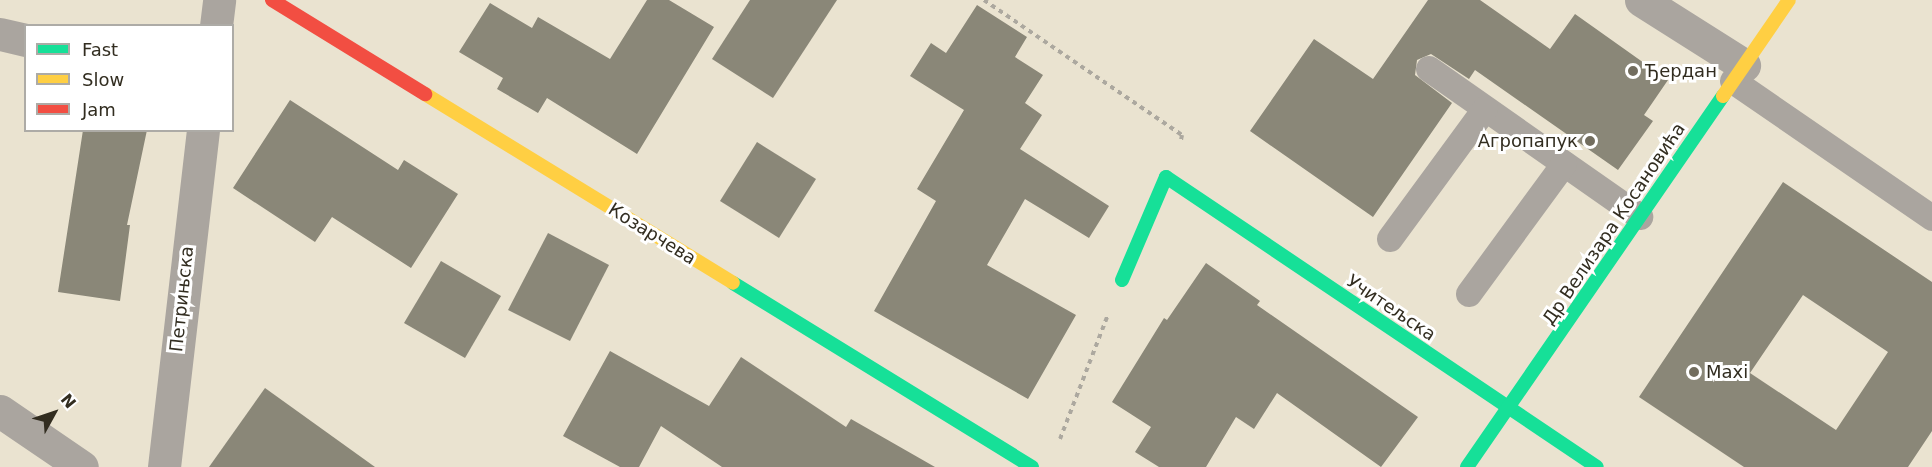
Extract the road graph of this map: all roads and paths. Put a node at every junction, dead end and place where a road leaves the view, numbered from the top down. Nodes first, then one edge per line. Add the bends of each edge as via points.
1 (219, 0) edge
2 (272, 0) edge
3 (984, 0) edge
4 (1641, 0) edge
5 (1789, 0) edge
6 (216, 24) edge
7 (0, 34) edge
8 (24, 40) edge
9 (1429, 69) dead end
10 (1738, 73) junction
11 (1485, 109) junction
12 (203, 132) edge
13 (1564, 164) junction
14 (1166, 177) junction
15 (1640, 217) junction
16 (1932, 218) edge
17 (1390, 239) dead end
18 (1122, 280) joint
19 (1469, 294) dead end
20 (1508, 409) junction
21 (0, 411) edge
22 (1057, 445) dead end
23 (82, 467) edge
24 (164, 467) edge
25 (1032, 467) edge
26 (1467, 467) edge
27 (1598, 467) edge

1 - 6 street
2 - 25 street, Козарчева
3 - 14 path via 1182,135
4 - 10 street
5 - 10 street, Др Велизара Косановића
7 - 8 street
9 - 11 lane
10 - 15 street, Др Велизара Косановића
10 - 16 lane
11 - 13 lane
11 - 17 lane
12 - 24 street, Петрињска
13 - 15 lane
13 - 19 lane
14 - 18 street
14 - 20 street, Учитељска
15 - 20 street, Др Велизара Косановића
18 - 22 path
20 - 26 street, Др Велизара Косановића
20 - 27 street, Учитељска
21 - 23 street

